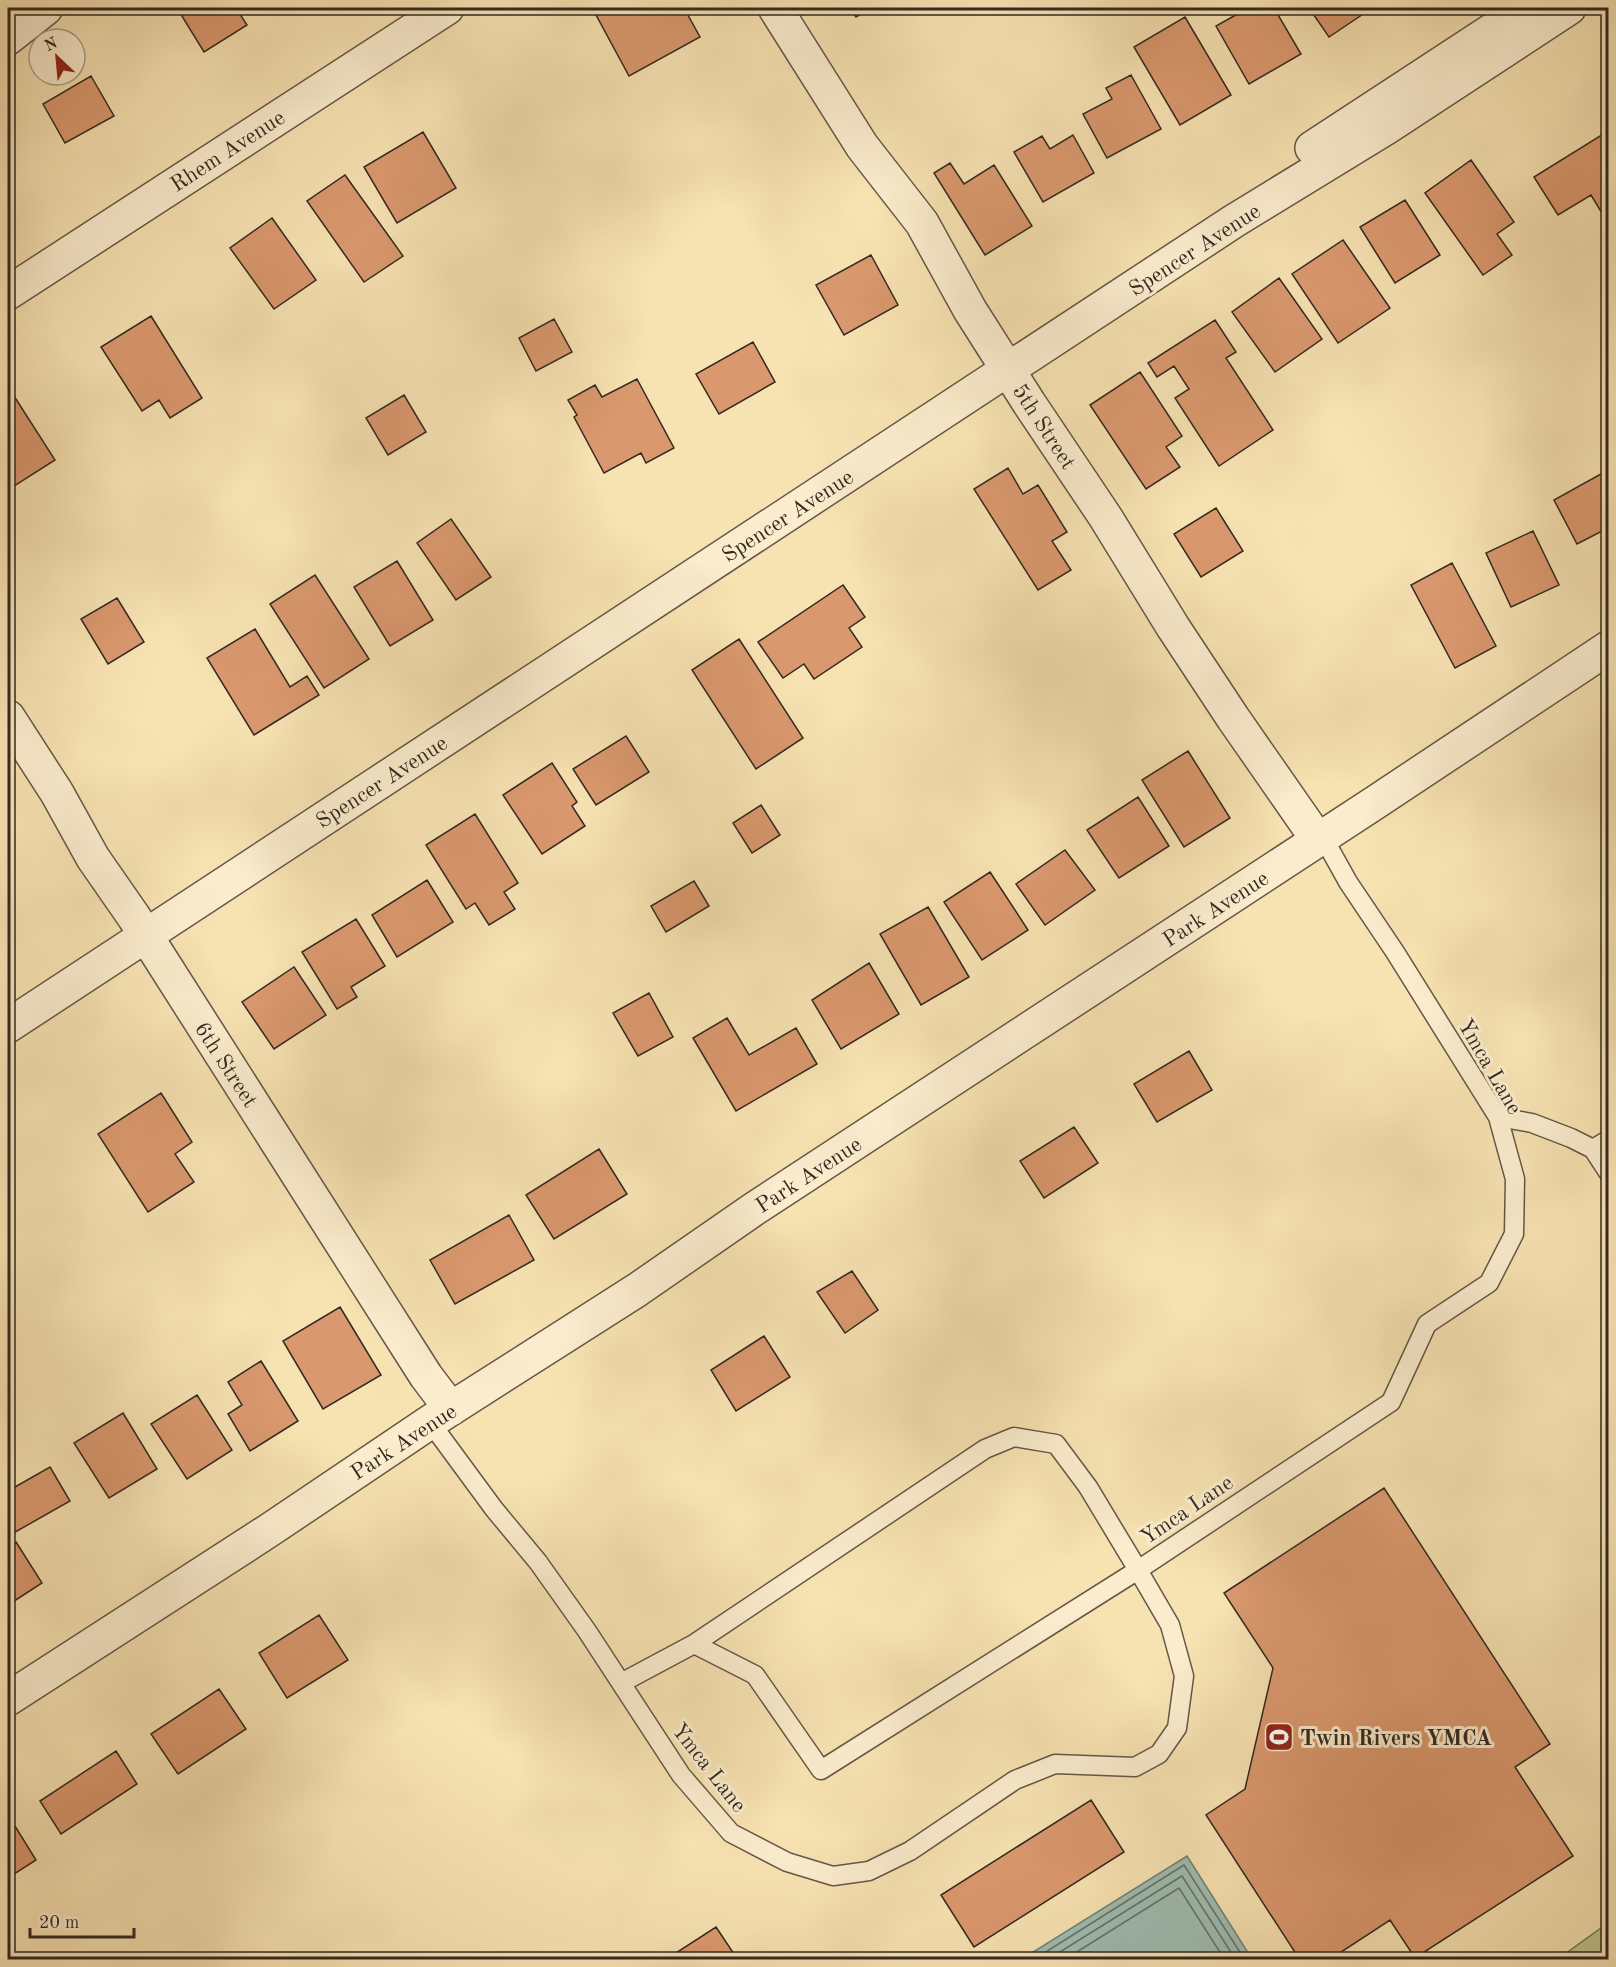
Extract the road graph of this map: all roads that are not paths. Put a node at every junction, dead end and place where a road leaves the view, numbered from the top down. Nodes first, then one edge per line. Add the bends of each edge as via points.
1 (46, 8) edge
2 (447, 8) edge
3 (775, 8) edge
4 (1526, 8) edge
5 (1569, 8) edge
6 (8, 38) edge
7 (8, 293) edge
8 (1003, 361) junction
9 (1608, 648) edge
10 (8, 717) edge
11 (1323, 837) junction
12 (140, 926) junction
13 (8, 1000) edge
14 (8, 1026) edge
15 (1498, 1117) junction
16 (1601, 1144) edge
17 (1608, 1172) edge
18 (441, 1416) junction
19 (1138, 1570) junction
20 (694, 1644) junction
21 (621, 1683) junction
22 (8, 1699) edge

1 - 6 street
2 - 7 street, Rhem Avenue
3 - 8 street, 5th Street via 862,146 922,223
4 - 8 street, Spencer Avenue
5 - 8 street, Spencer Avenue via 1386,128
8 - 11 street, 5th Street via 1233,718 1313,833
8 - 12 street, Spencer Avenue
9 - 11 street, Park Avenue
10 - 12 street, 6th Street via 93,858
11 - 15 lane, Ymca Lane
11 - 18 street, Park Avenue
12 - 13 street, Spencer Avenue
12 - 14 street, Spencer Avenue
12 - 18 street, 6th Street via 426,1376
15 - 16 lane
15 - 19 lane, Ymca Lane via 1515,1179 1514,1234 1489,1283 1427,1324 1391,1402
16 - 17 lane
18 - 21 lane, Ymca Lane via 494,1509 538,1562
18 - 22 street, Park Avenue
19 - 20 lane via 821,1770 755,1675
19 - 20 lane via 1088,1487 1056,1444 1014,1437 985,1449
19 - 21 lane, Ymca Lane via 1170,1625 1184,1676 1177,1728 1159,1754 1135,1767 1054,1764 1015,1780 910,1851 869,1871 833,1876 787,1862 731,1833 681,1775
20 - 21 lane

